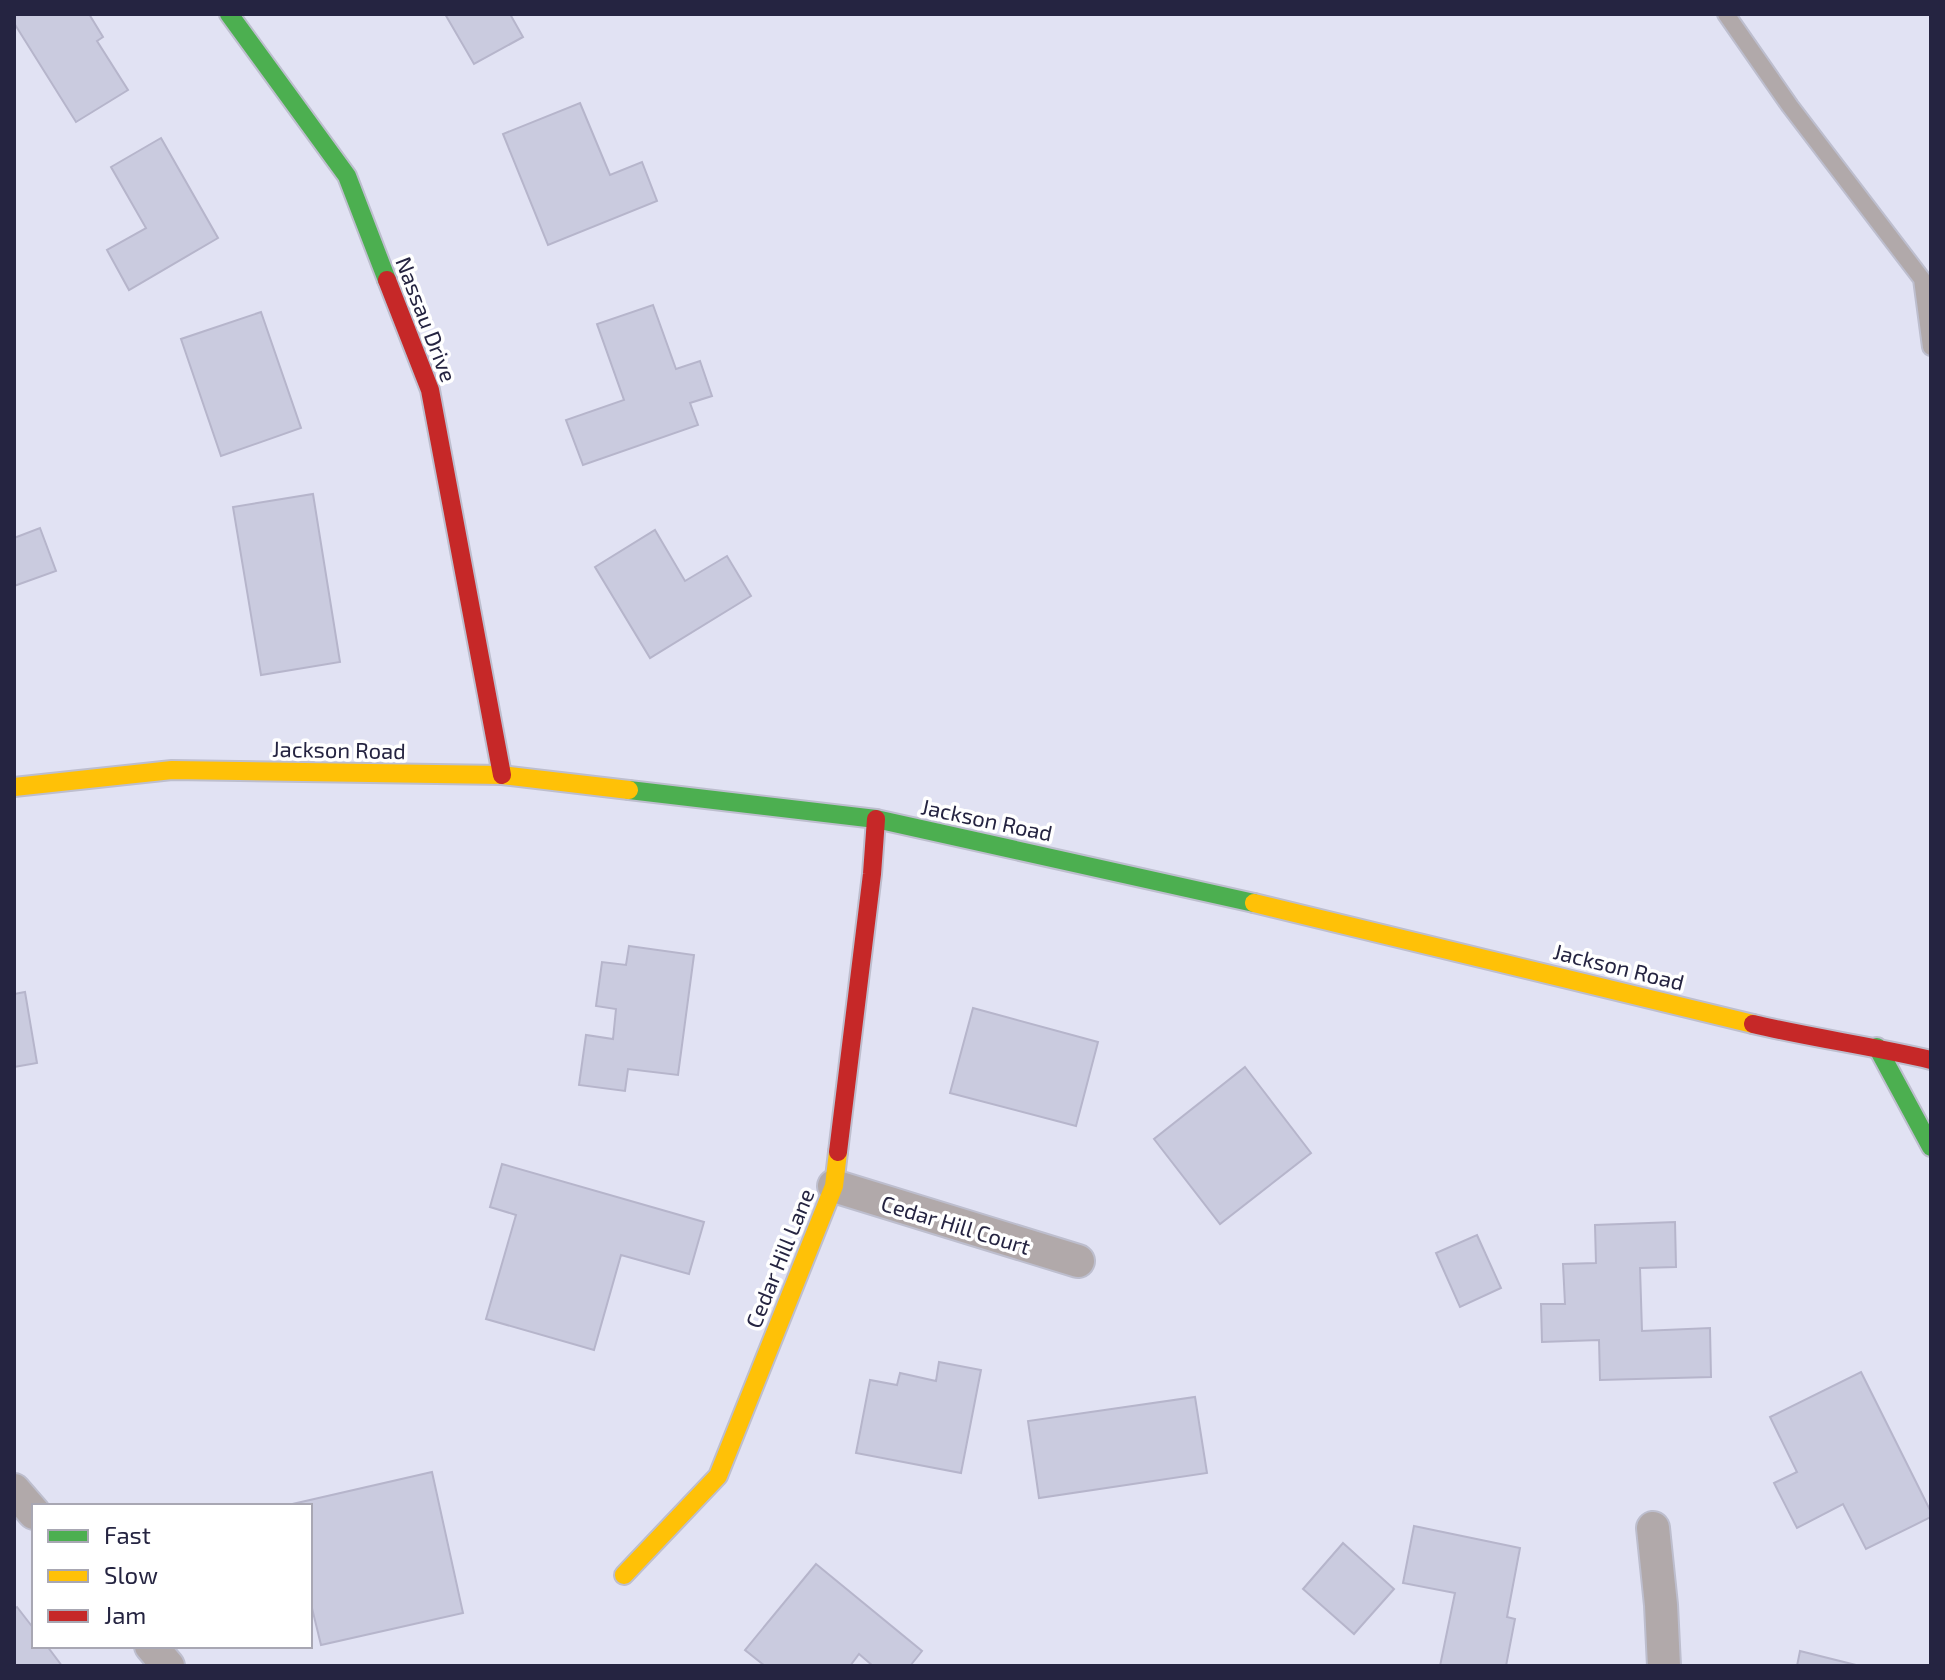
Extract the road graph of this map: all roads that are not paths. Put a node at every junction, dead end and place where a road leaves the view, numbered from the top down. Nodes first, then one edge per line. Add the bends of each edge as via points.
1 (229, 14) edge
2 (1726, 14) edge
3 (1931, 347) edge
4 (502, 775) junction
5 (14, 787) edge
6 (876, 819) junction
7 (1877, 1047) junction
8 (1931, 1060) edge
9 (1931, 1147) edge
10 (834, 1186) junction
11 (1078, 1261) dead end
12 (14, 1490) edge
13 (32, 1511) edge
14 (1653, 1528) dead end
15 (624, 1575) dead end
16 (153, 1648) edge
17 (168, 1666) edge
18 (1664, 1666) edge

1 - 4 main road, Nassau Drive via 347,176 430,390
2 - 3 lane via 1922,279
4 - 5 main road, Jackson Road via 172,770
4 - 6 main road, Jackson Road
6 - 7 main road, Jackson Road via 1207,892 1790,1033
6 - 10 main road, Cedar Hill Lane
7 - 8 main road, Jackson Road
7 - 9 main road
10 - 11 street, Cedar Hill Court
10 - 15 main road, Cedar Hill Lane via 718,1476
12 - 13 street
14 - 18 street
16 - 17 street

